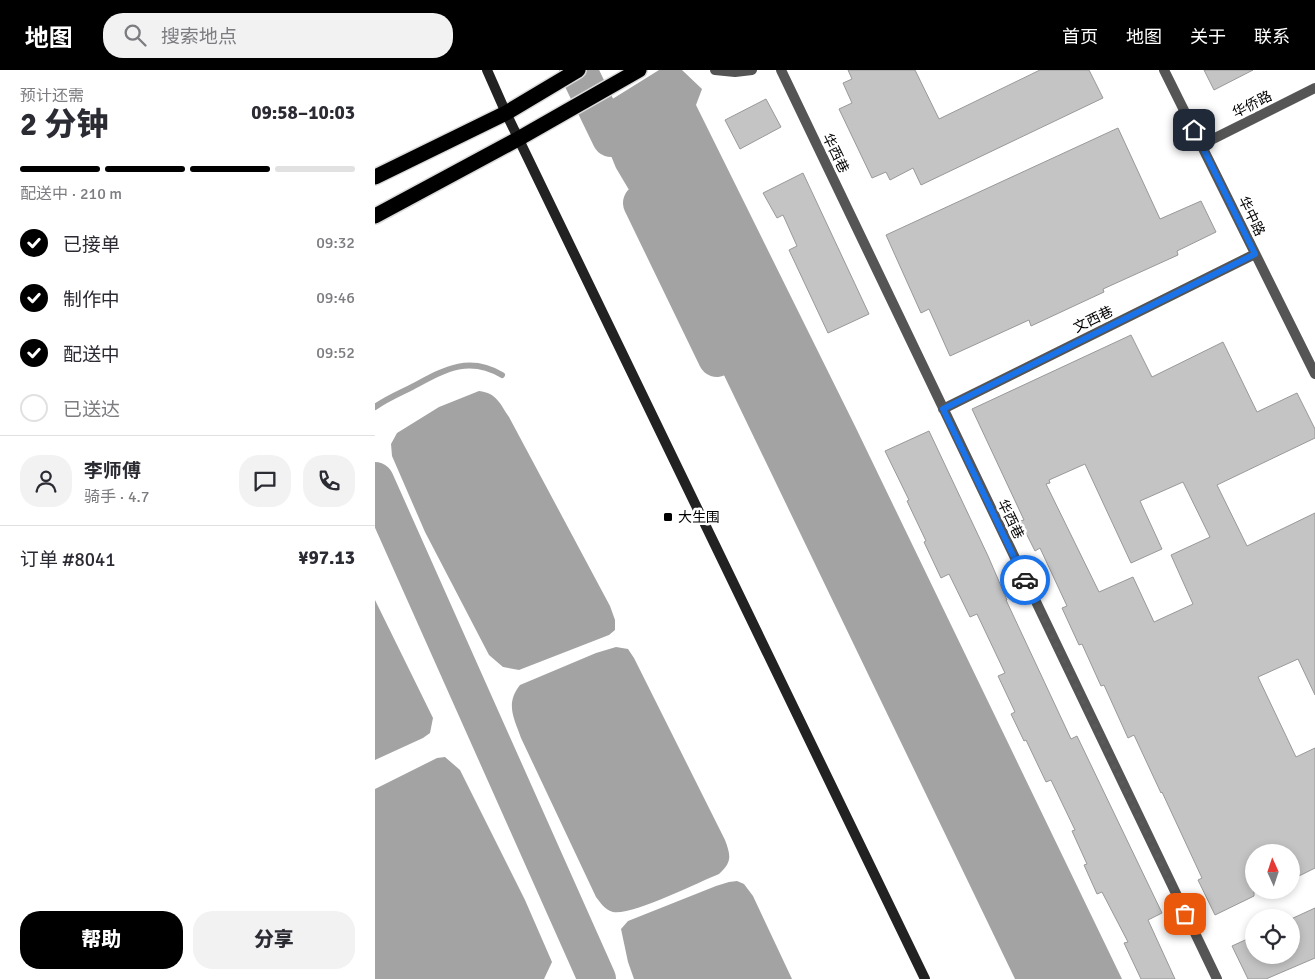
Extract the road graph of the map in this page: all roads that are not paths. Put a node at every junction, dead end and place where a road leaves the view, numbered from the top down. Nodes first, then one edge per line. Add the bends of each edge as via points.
1 (487, 70) edge
2 (578, 70) edge
3 (639, 70) edge
4 (715, 70) edge
5 (752, 70) edge
6 (781, 70) edge
7 (1164, 70) edge
8 (1315, 88) edge
9 (506, 113) junction
10 (518, 139) junction
11 (1201, 145) junction
12 (375, 177) edge
13 (375, 216) edge
14 (1255, 254) junction
15 (1315, 374) edge
16 (943, 409) junction
17 (925, 979) edge
18 (1217, 979) edge

1 - 9 street
2 - 9 highway
3 - 10 highway
4 - 5 street
6 - 16 street, 华西巷
7 - 11 street, 华中路
8 - 11 street, 华侨路
9 - 10 street
9 - 12 highway
10 - 13 highway
10 - 17 street
11 - 14 street, 华中路
14 - 15 street, 华中路
14 - 16 street, 文西巷
16 - 18 street, 华西巷

